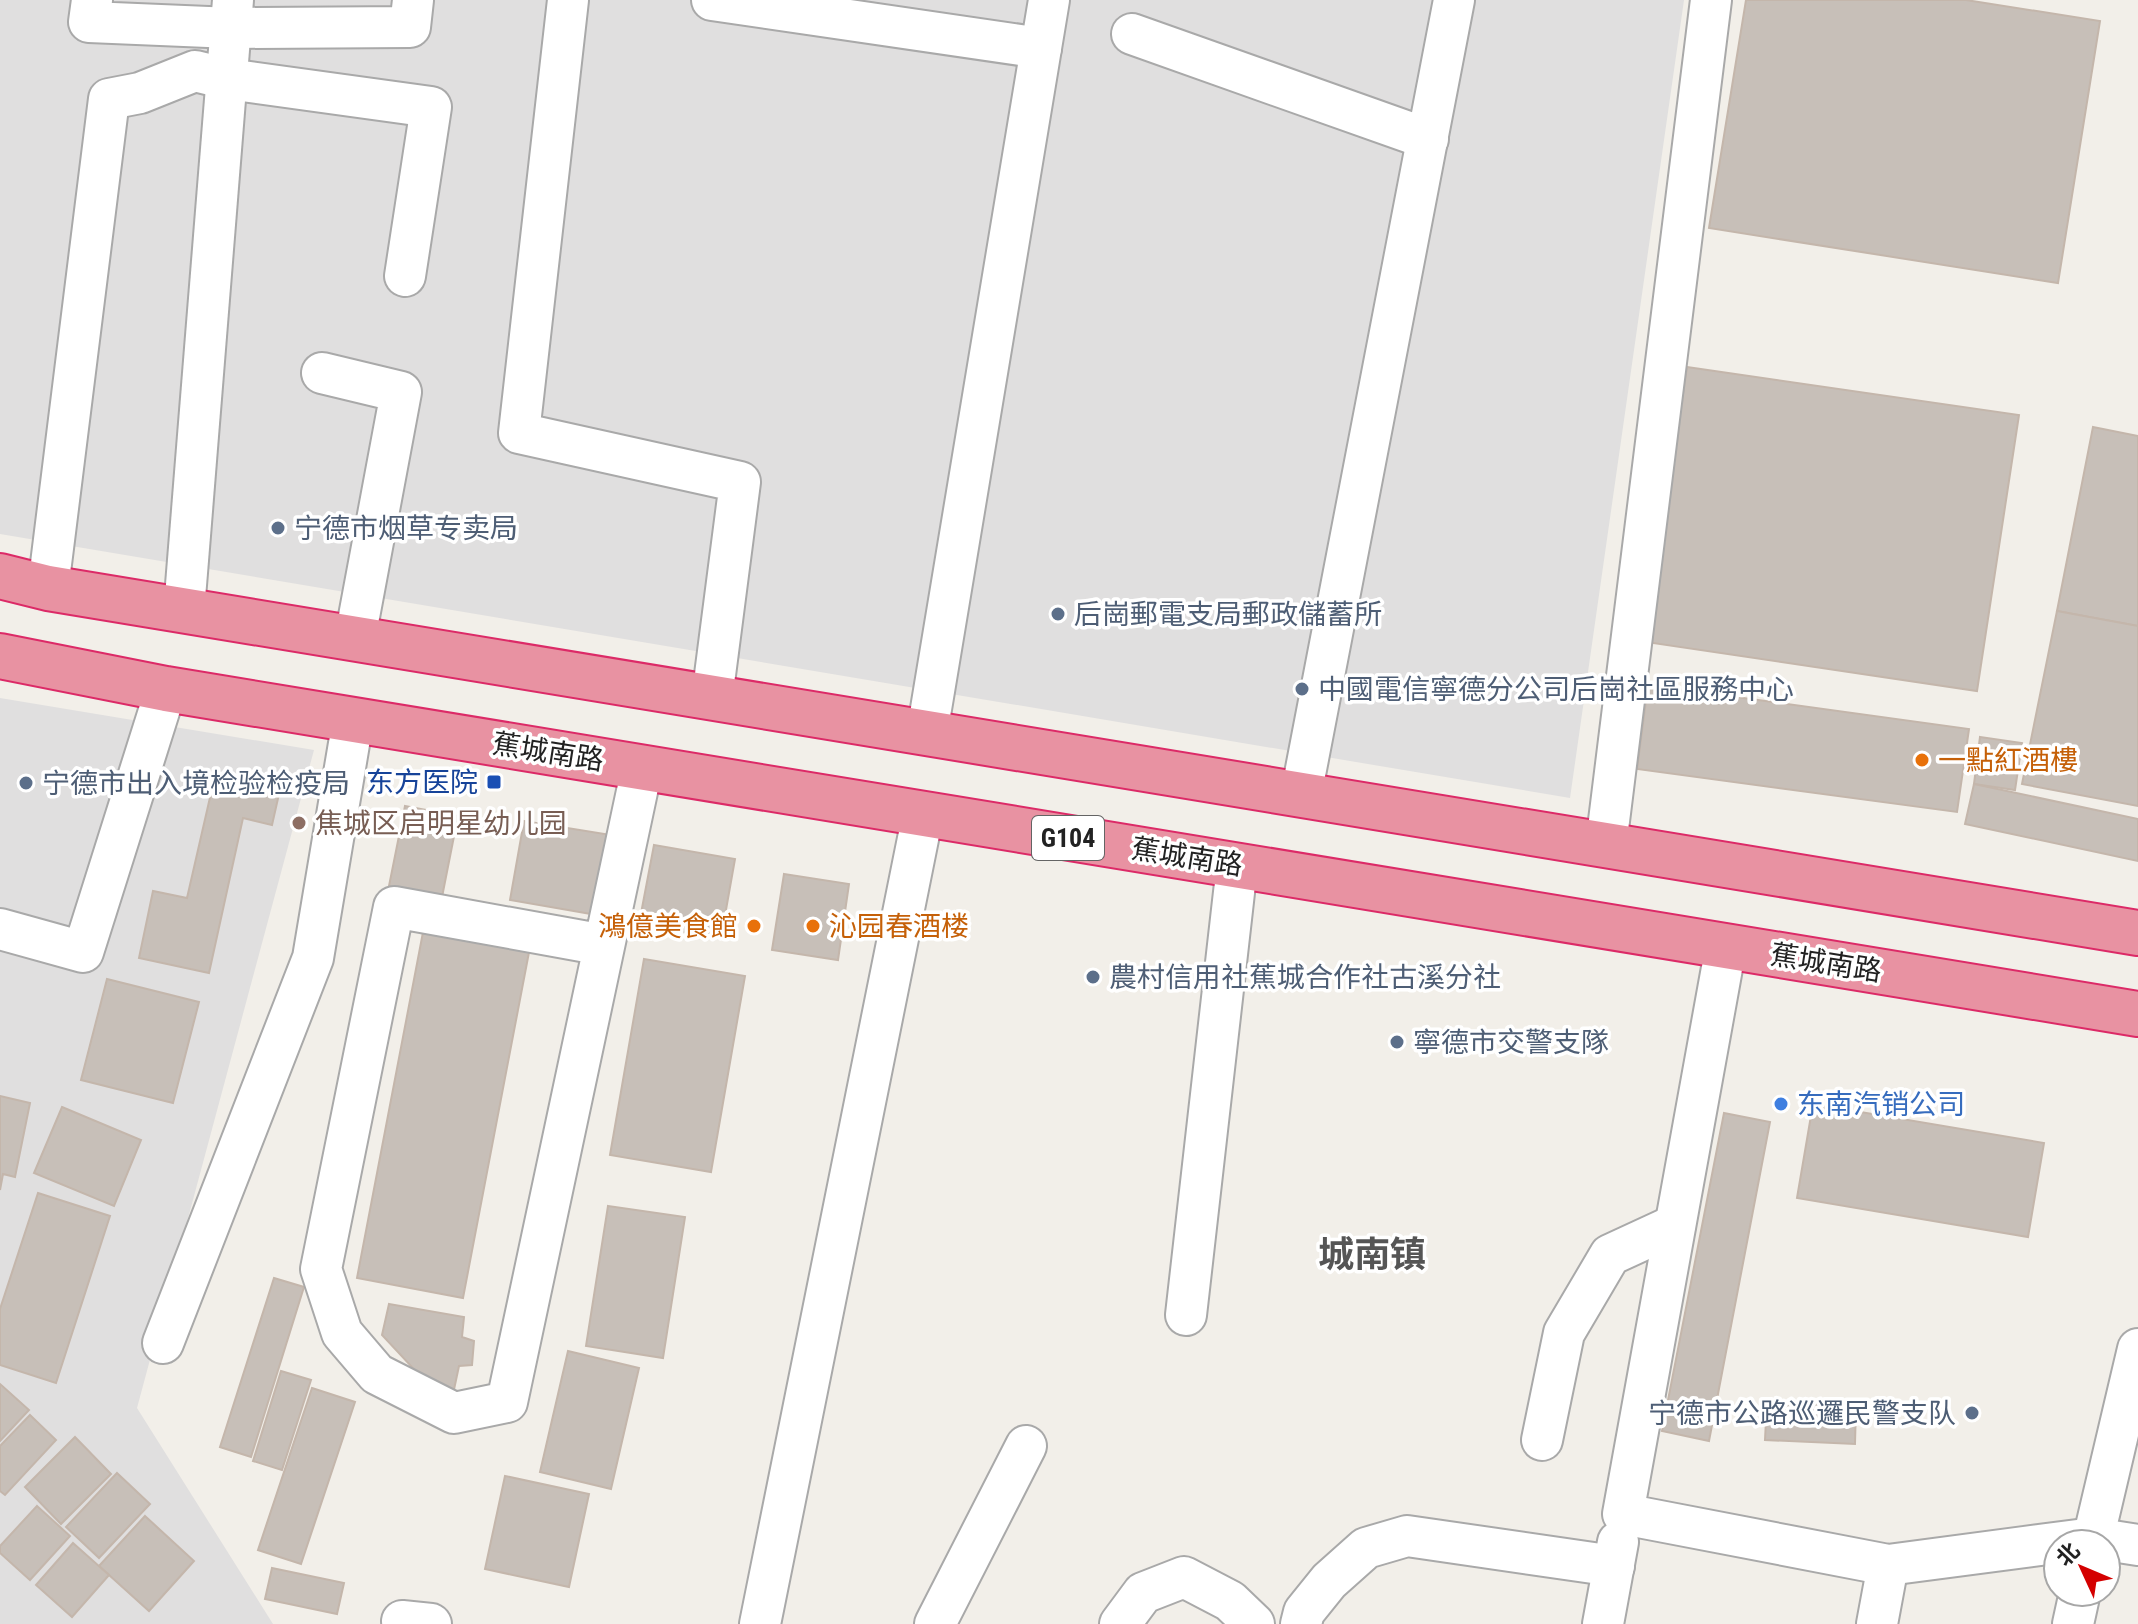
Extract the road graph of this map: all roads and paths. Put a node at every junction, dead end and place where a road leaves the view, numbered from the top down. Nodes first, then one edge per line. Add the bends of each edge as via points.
1 (92, 0) edge
2 (413, 0) edge
3 (568, 0) edge
4 (712, 0) edge
5 (1049, 0) edge
6 (1454, 0) edge
7 (1711, 0) edge
8 (232, 14) edge
9 (1132, 34) dead end
10 (1041, 48) junction
11 (228, 79) junction
12 (1428, 139) junction
13 (405, 276) dead end
14 (322, 373) dead end
15 (0, 576) edge
16 (48, 588) junction
17 (184, 610) junction
18 (355, 638) junction
19 (0, 656) edge
20 (166, 689) junction
21 (712, 698) junction
22 (353, 720) junction
23 (927, 733) junction
24 (642, 768) junction
25 (1301, 795) junction
26 (923, 814) junction
27 (1606, 845) junction
28 (1237, 866) junction
29 (0, 929) edge
30 (2138, 933) edge
31 (604, 945) junction
32 (1726, 946) junction
33 (2138, 1014) edge
34 (1675, 1225) junction
35 (1186, 1315) dead end
36 (163, 1343) dead end
37 (2138, 1349) edge
38 (1542, 1440) dead end
39 (1026, 1446) dead end
40 (1623, 1514) junction
41 (2095, 1528) edge
42 (2042, 1547) edge
43 (1888, 1565) junction
44 (1614, 1566) junction
45 (760, 1624) edge
46 (935, 1624) edge
47 (1120, 1624) edge
48 (1254, 1624) edge
49 (1301, 1624) edge
50 (1603, 1624) edge
51 (1877, 1624) edge

1 - 8 street via 89,22
2 - 8 street via 410,27
3 - 21 street via 519,433 740,482
4 - 10 street
5 - 10 street
6 - 12 street
7 - 27 street
8 - 11 street
9 - 12 street
10 - 23 street
11 - 13 street via 431,107
11 - 16 street via 195,71 109,99
11 - 17 street
12 - 25 street
14 - 18 street via 401,392
15 - 16 highway
16 - 17 highway
17 - 18 highway
18 - 21 highway
19 - 20 highway, 蕉城南路 / G104
20 - 22 highway, 蕉城南路 / G104
20 - 29 street via 83,952
21 - 23 highway
22 - 24 highway, 蕉城南路 / G104
22 - 36 street via 313,958
23 - 25 highway
24 - 26 highway, 蕉城南路 / G104
24 - 31 street
25 - 27 highway
26 - 28 highway, 蕉城南路 / G104
26 - 45 street
27 - 30 highway
28 - 32 highway, 蕉城南路 / G104
28 - 35 street
31 - 31 street via 507,1402 454,1413 377,1374 342,1333 321,1269 394,907
32 - 33 highway, 蕉城南路 / G104
32 - 34 street
34 - 38 street via 1610,1255 1564,1333
34 - 40 street
37 - 41 street
39 - 46 street
40 - 43 street
40 - 44 street
42 - 43 street
43 - 51 street
44 - 49 street via 1407,1536 1366,1548 1329,1581 1304,1612
44 - 50 street
47 - 48 street via 1143,1593 1184,1577 1230,1601

